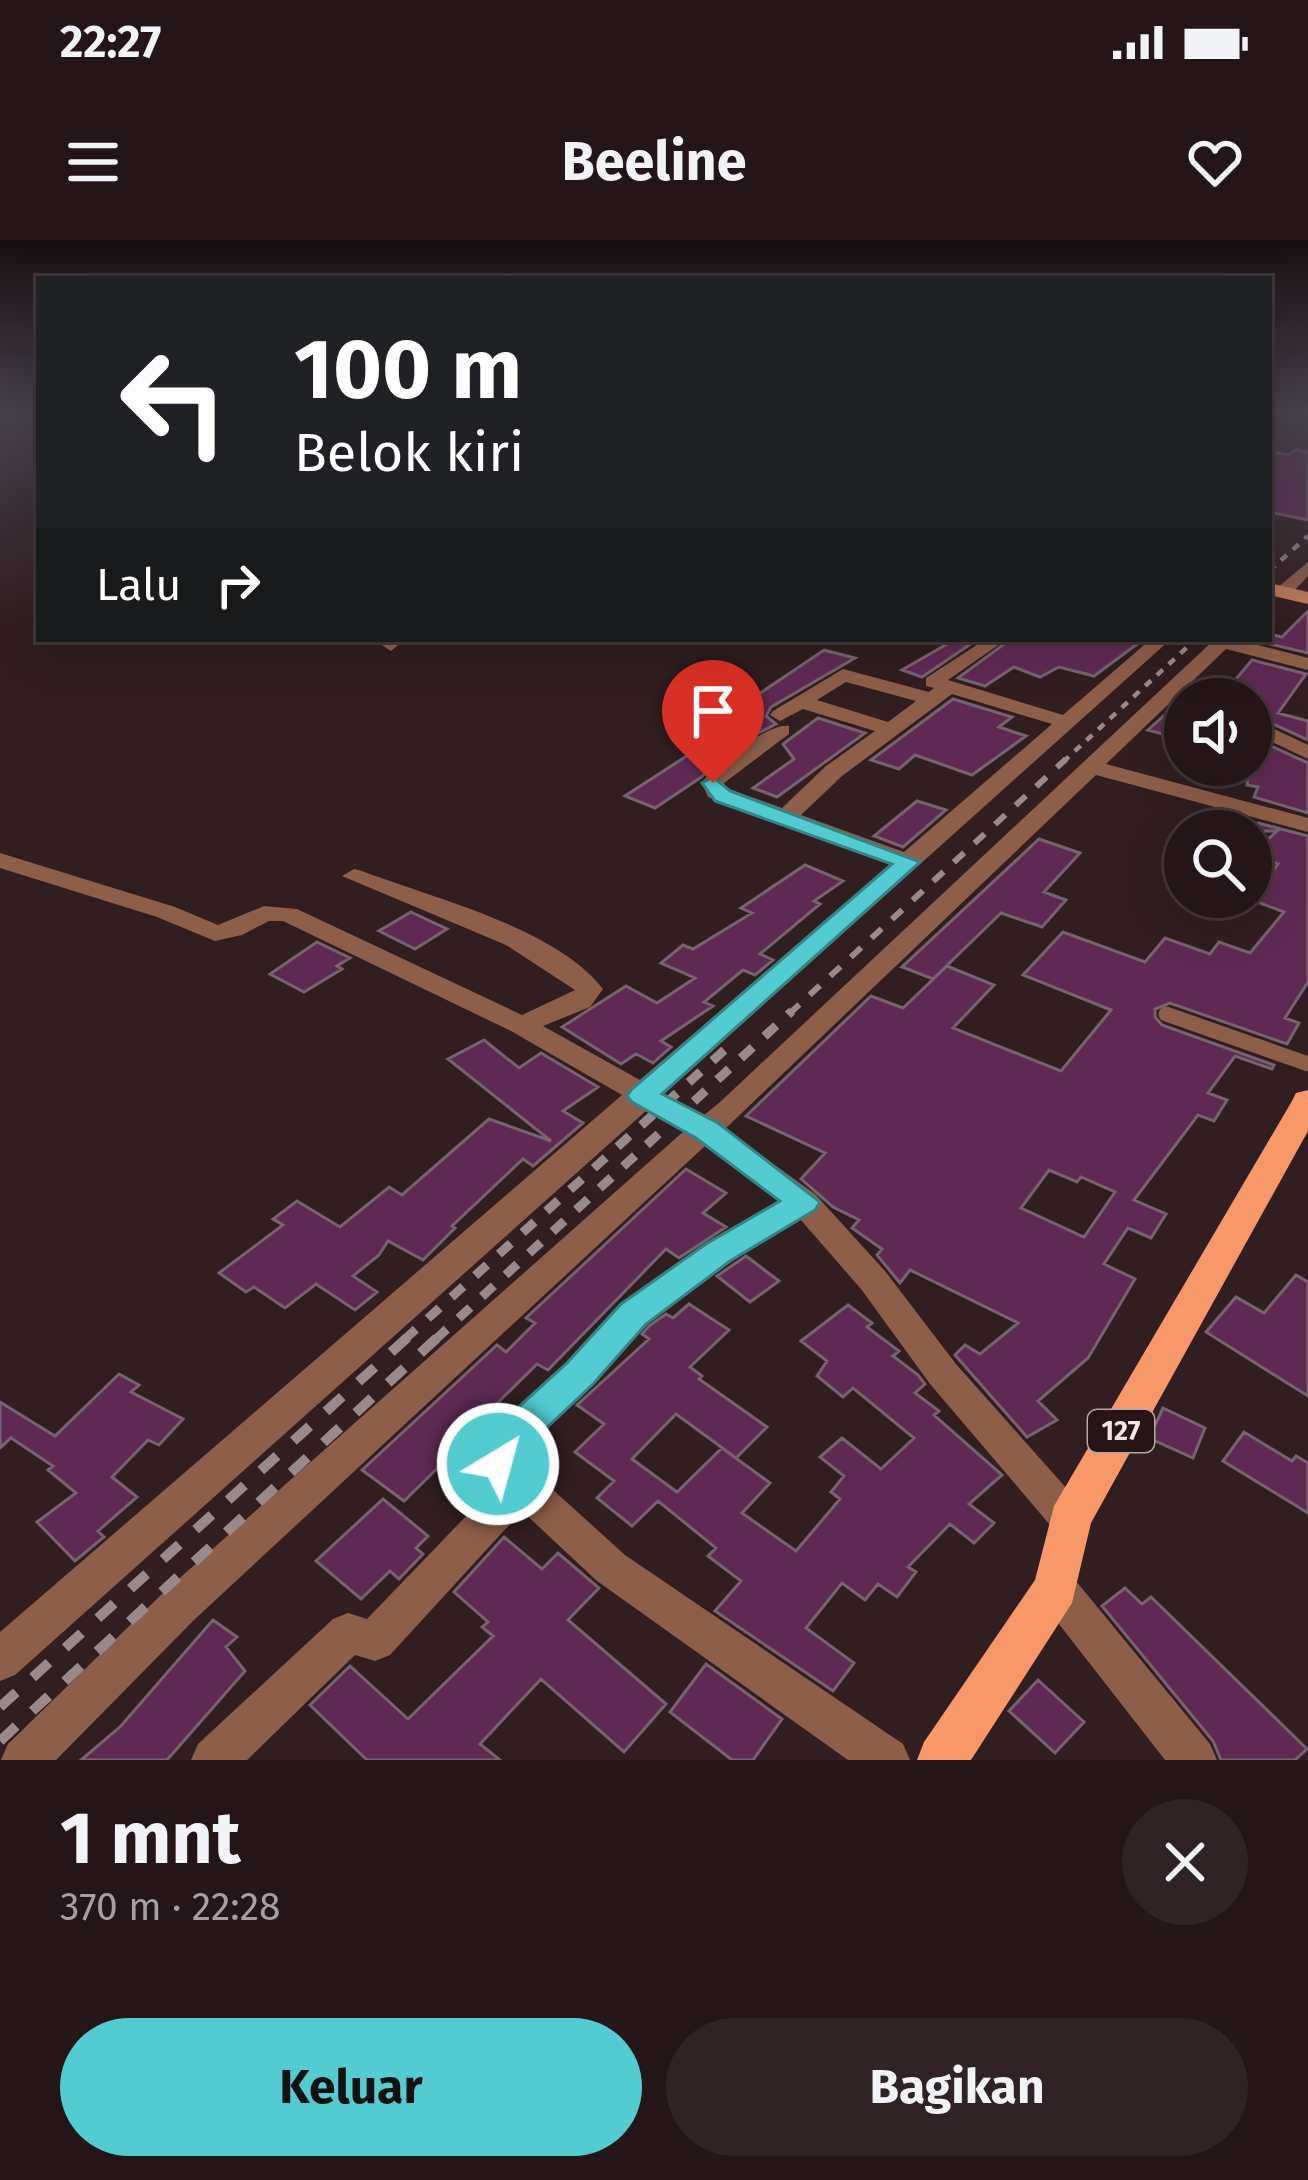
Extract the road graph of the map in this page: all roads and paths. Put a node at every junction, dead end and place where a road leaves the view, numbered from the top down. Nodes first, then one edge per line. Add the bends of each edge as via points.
1 (1308, 567) edge
2 (1274, 592) edge
3 (1308, 598) edge
4 (993, 642) edge
5 (1159, 642) edge
6 (1223, 642) edge
7 (1228, 642) edge
8 (872, 654) dead end
9 (1308, 664) edge
10 (843, 675) junction
11 (939, 694) junction
12 (802, 702) junction
13 (1156, 705) junction
14 (1164, 707) edge
15 (1070, 723) junction
16 (890, 728) junction
17 (1272, 735) edge
18 (1308, 753) edge
19 (1092, 767) junction
20 (786, 817) junction
21 (1308, 825) edge
22 (0, 860) edge
23 (908, 862) junction
24 (354, 876) dead end
25 (1166, 1014) dead end
26 (520, 1025) junction
27 (1308, 1064) edge
28 (642, 1096) junction
29 (1308, 1101) edge
30 (707, 1131) junction
31 (804, 1202) junction
32 (520, 1488) junction
33 (1070, 1520) junction
34 (1056, 1588) junction
35 (0, 1660) edge
36 (24, 1760) edge
37 (214, 1760) edge
38 (887, 1760) edge
39 (942, 1760) edge
40 (1194, 1760) edge

1 - 2 street
2 - 3 main road
4 - 11 street via 933,682
5 - 15 street
6 - 13 street
7 - 9 street
8 - 10 street
10 - 11 street
10 - 12 street
11 - 15 street
11 - 16 street
12 - 16 street
12 - 20 street via 713,783 722,796
13 - 14 street
13 - 19 street
15 - 23 street
16 - 20 street
17 - 18 street
19 - 21 street
19 - 30 street
20 - 23 street
22 - 26 street via 215,933 282,912
23 - 28 street
24 - 26 street via 532,950 590,989 580,1001
25 - 27 lane
26 - 28 street
28 - 30 street
28 - 35 street
29 - 33 main road, 127
30 - 31 street
30 - 36 street via 196,1590
31 - 32 street via 634,1314 504,1444 498,1464
31 - 33 street
32 - 37 street via 375,1641 348,1633
32 - 38 street via 611,1568
33 - 34 main road, 127
34 - 39 main road, 127
34 - 40 street

